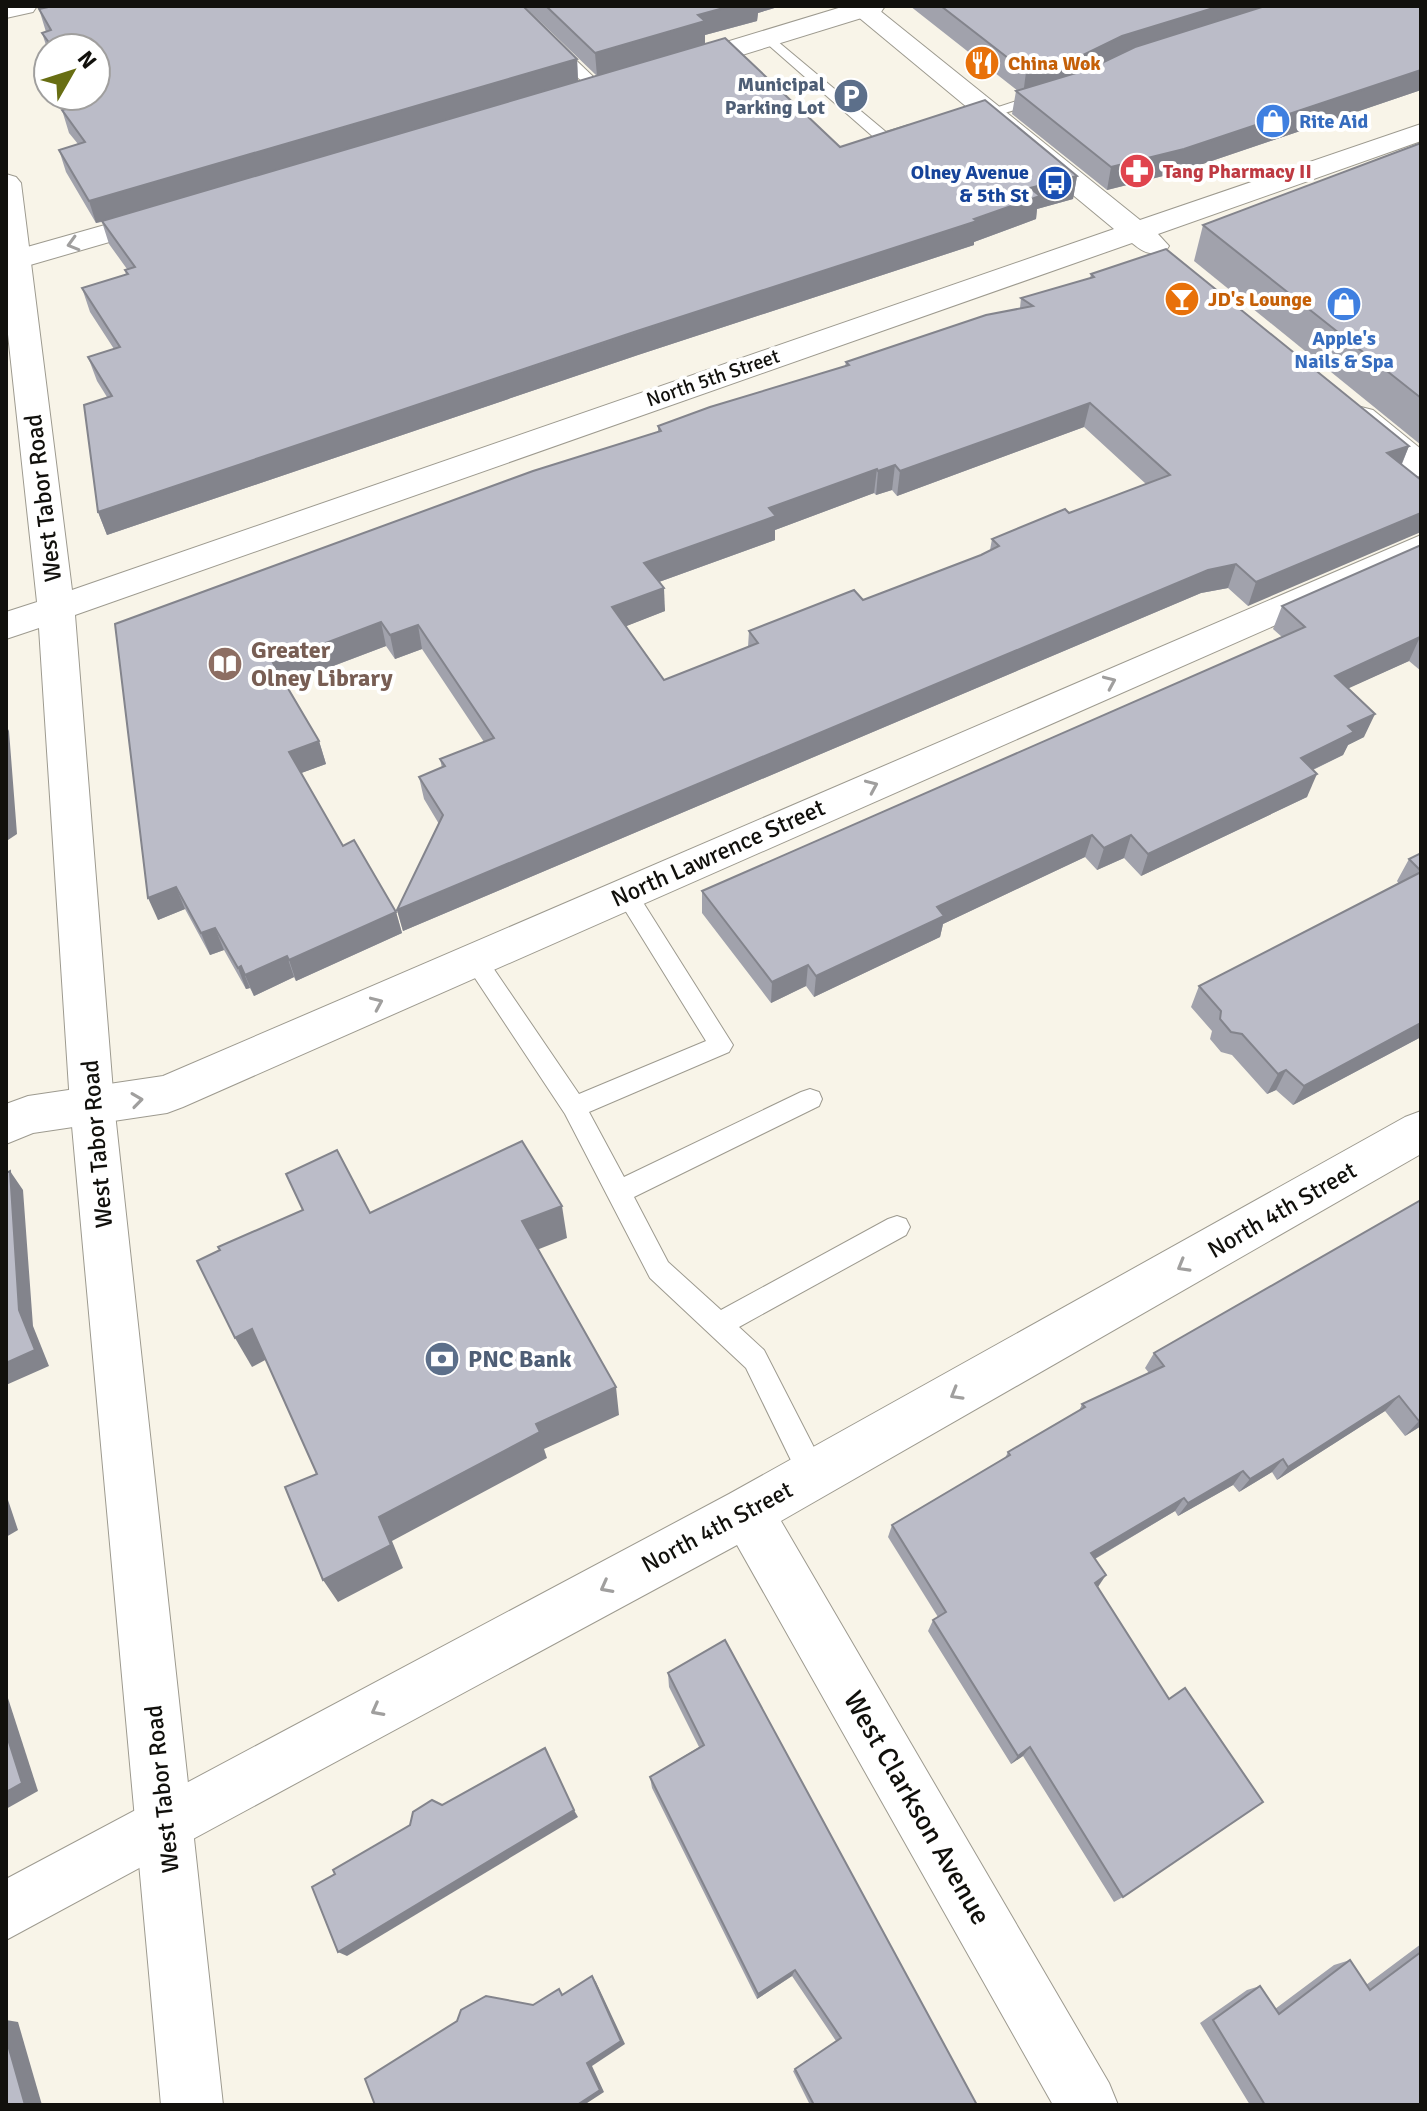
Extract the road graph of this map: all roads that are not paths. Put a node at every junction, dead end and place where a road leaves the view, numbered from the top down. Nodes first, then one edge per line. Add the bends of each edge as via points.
1 (24, 6) edge
2 (864, 7) edge
3 (6, 10) edge
4 (545, 38) edge
5 (770, 39) junction
6 (655, 72) edge
7 (627, 81) edge
8 (598, 89) junction
9 (1065, 90) edge
10 (568, 98) edge
11 (982, 110) junction
12 (927, 125) edge
13 (1421, 132) edge
14 (6, 183) edge
15 (184, 211) edge
16 (1134, 230) junction
17 (1170, 260) edge
18 (10, 262) edge
19 (1337, 397) edge
20 (1421, 466) edge
21 (1421, 547) edge
22 (56, 608) junction
23 (6, 626) edge
24 (626, 894) junction
25 (475, 960) junction
26 (810, 1099) dead end
27 (92, 1104) junction
28 (574, 1107) junction
29 (6, 1125) edge
30 (1421, 1131) edge
31 (618, 1192) junction
32 (897, 1227) dead end
33 (718, 1325) junction
34 (813, 1475) junction
35 (747, 1512) junction
36 (166, 1822) junction
37 (6, 1911) edge
38 (192, 2105) edge
39 (1087, 2105) edge

1 - 3 street
2 - 5 street
2 - 11 street
4 - 8 lane
5 - 6 street
5 - 12 lane via 883,138
7 - 8 street
8 - 10 street
9 - 11 lane
11 - 16 street
13 - 16 street, North 5th Street
14 - 18 street, West Tabor Road
15 -> 18 street
16 - 17 street
16 - 22 street, North 5th Street
18 - 22 street, West Tabor Road
19 - 20 street
24 -> 21 street, North Lawrence Street
22 - 23 street, North 5th Street
22 - 27 street, West Tabor Road
24 - 25 street, North Lawrence Street
24 - 28 lane via 721,1045
27 -> 25 street, North Lawrence Street via 167,1094
25 - 28 lane
26 - 31 lane
27 - 29 street, North Lawrence Street via 28,1115
27 - 36 street, West Tabor Road
28 - 31 lane
30 -> 34 street, North 4th Street
31 - 33 lane via 659,1270
32 - 33 lane
33 - 34 lane via 755,1359
34 - 35 street, North 4th Street
35 -> 36 street, North 4th Street
35 - 39 street, West Clarkson Avenue
36 - 37 street, North 4th Street
36 - 38 street, West Tabor Road

